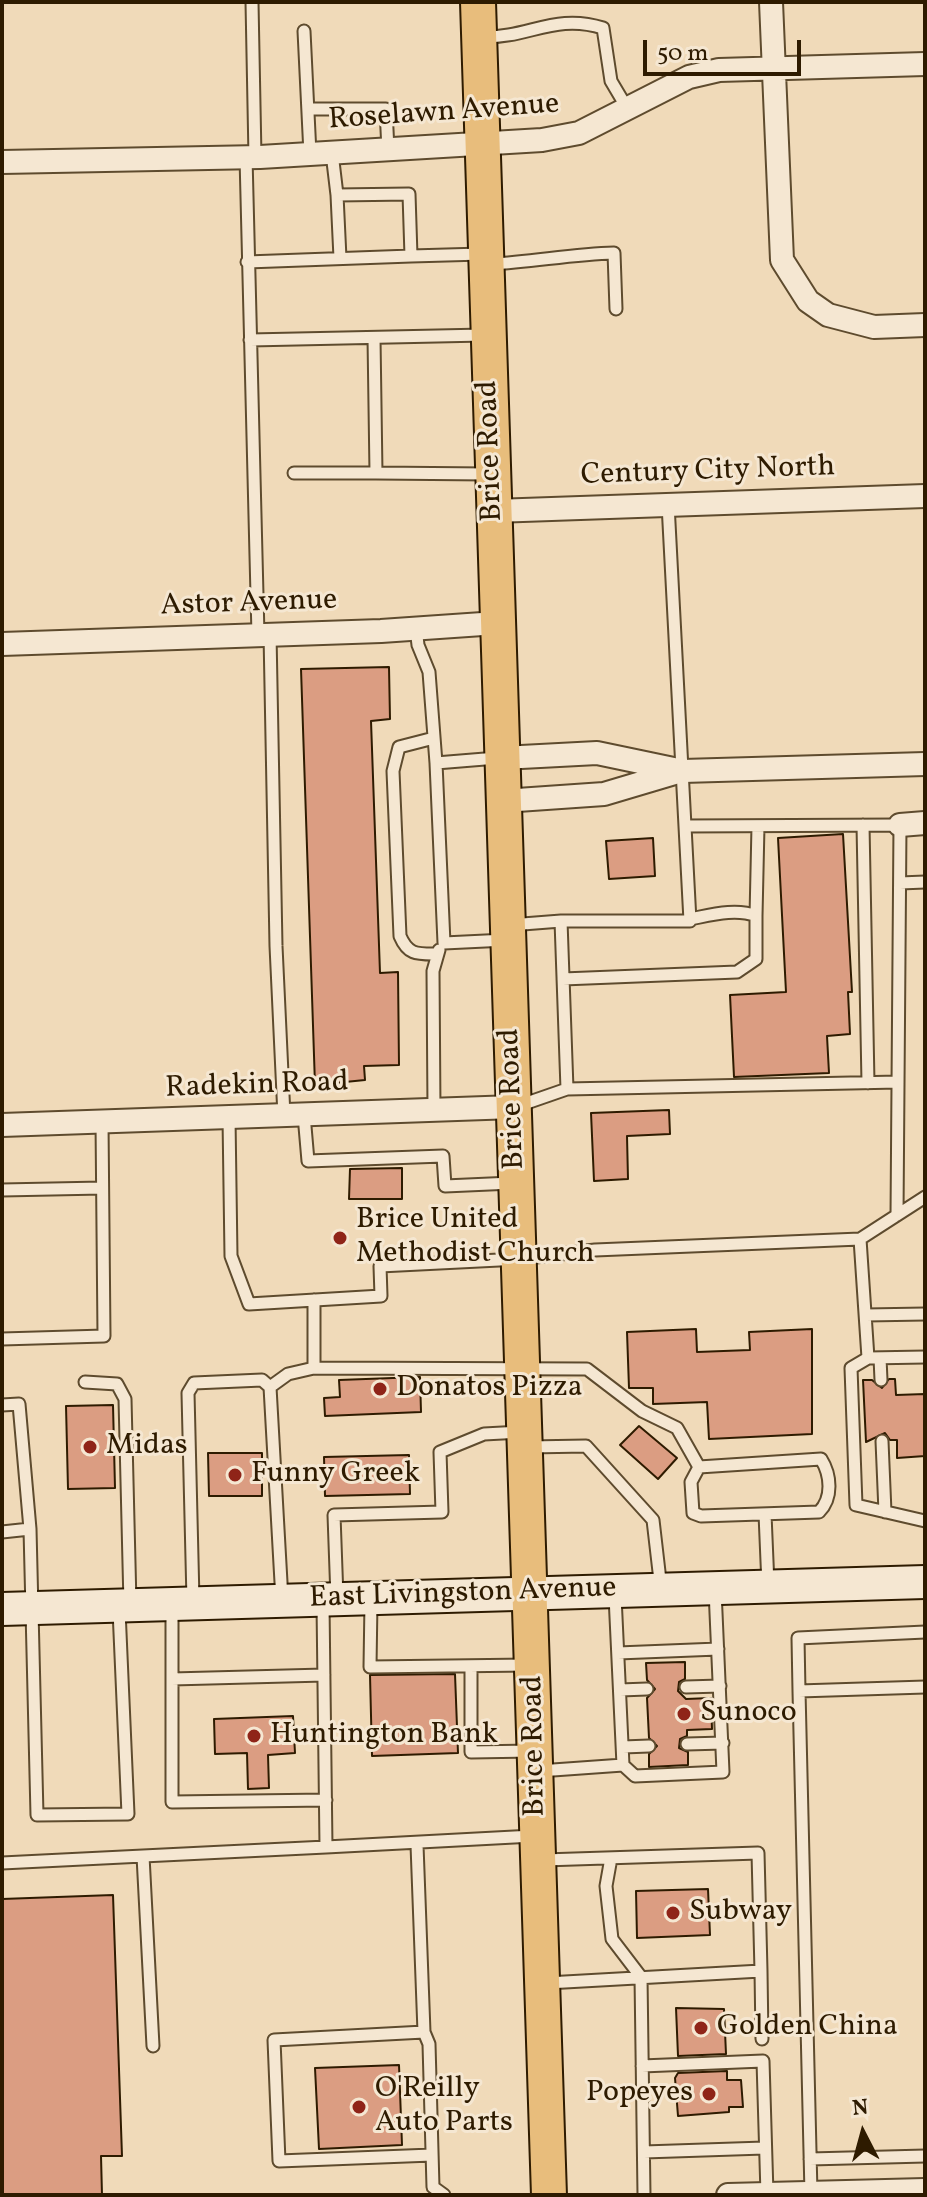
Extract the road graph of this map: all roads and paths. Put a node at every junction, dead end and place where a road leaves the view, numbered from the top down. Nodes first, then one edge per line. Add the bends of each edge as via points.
1 (252, 2) edge
2 (478, 2) edge
3 (771, 2) edge
4 (304, 31) dead end
5 (479, 37) junction
6 (925, 64) edge
7 (773, 69) junction
8 (627, 108) junction
9 (308, 109) junction
10 (482, 144) junction
11 (388, 150) junction
12 (321, 154) junction
13 (250, 157) junction
14 (2, 162) edge
15 (337, 195) junction
16 (411, 256) junction
17 (340, 258) junction
18 (486, 259) junction
19 (247, 262) junction
20 (616, 309) dead end
21 (925, 325) edge
22 (489, 335) junction
23 (374, 338) junction
24 (250, 340) junction
25 (294, 473) dead end
26 (376, 473) junction
27 (492, 474) junction
28 (925, 496) edge
29 (668, 504) junction
30 (494, 511) junction
31 (497, 623) junction
32 (416, 628) junction
33 (264, 634) junction
34 (2, 644) edge
35 (434, 738) junction
36 (502, 758) junction
37 (436, 763) junction
38 (925, 764) edge
39 (683, 771) junction
40 (503, 801) junction
41 (925, 823) edge
42 (863, 825) junction
43 (900, 825) junction
44 (685, 826) junction
45 (758, 826) junction
46 (925, 882) edge
47 (900, 883) junction
48 (756, 916) junction
49 (690, 919) junction
50 (561, 921) junction
51 (508, 933) junction
52 (444, 943) junction
53 (436, 954) junction
54 (563, 979) junction
55 (898, 1082) junction
56 (868, 1083) junction
57 (567, 1089) junction
58 (514, 1107) junction
59 (434, 1110) junction
60 (294, 1116) junction
61 (229, 1118) junction
62 (102, 1122) junction
63 (2, 1125) edge
64 (517, 1183) junction
65 (102, 1188) junction
66 (2, 1190) edge
67 (925, 1197) edge
68 (897, 1215) junction
69 (860, 1239) junction
70 (519, 1259) junction
71 (314, 1300) junction
72 (925, 1314) edge
73 (866, 1315) junction
74 (2, 1339) edge
75 (925, 1357) edge
76 (874, 1358) junction
77 (314, 1368) junction
78 (523, 1369) junction
79 (881, 1380) dead end
80 (85, 1382) dead end
81 (270, 1387) junction
82 (2, 1405) edge
83 (526, 1439) junction
84 (882, 1441) dead end
85 (699, 1467) junction
86 (885, 1512) junction
87 (765, 1514) junction
88 (925, 1521) edge
89 (30, 1529) junction
90 (2, 1532) edge
91 (925, 1582) edge
92 (768, 1586) junction
93 (715, 1588) junction
94 (662, 1590) junction
95 (614, 1591) junction
96 (531, 1593) junction
97 (371, 1598) junction
98 (330, 1599) junction
99 (282, 1600) junction
100 (183, 1603) junction
101 (124, 1605) junction
102 (16, 1609) edge
103 (925, 1632) edge
104 (718, 1649) junction
105 (618, 1653) junction
106 (534, 1664) junction
107 (471, 1666) junction
108 (324, 1675) junction
109 (172, 1679) junction
110 (720, 1686) junction
111 (686, 1687) dead end
112 (925, 1687) edge
113 (647, 1689) dead end
114 (620, 1690) junction
115 (799, 1691) junction
116 (723, 1743) junction
117 (687, 1744) dead end
118 (649, 1746) dead end
119 (623, 1747) junction
120 (535, 1761) junction
121 (623, 1765) junction
122 (326, 1800) junction
123 (417, 1845) junction
124 (326, 1847) junction
125 (538, 1848) junction
126 (143, 1856) junction
127 (611, 1858) junction
128 (2, 1863) edge
129 (761, 1971) junction
130 (641, 1977) junction
131 (542, 1983) junction
132 (424, 2032) junction
133 (762, 2039) dead end
134 (153, 2046) dead end
135 (642, 2066) junction
136 (764, 2148) junction
137 (644, 2152) junction
138 (432, 2155) junction
139 (925, 2156) edge
140 (810, 2159) junction
141 (925, 2190) edge
142 (840, 2193) edge
143 (754, 2194) edge
144 (800, 2194) edge
145 (444, 2195) edge
146 (549, 2195) edge
147 (644, 2195) edge
148 (728, 2195) edge

1 - 13 lane
2 - 5 main road, Brice Road
3 - 7 street
4 - 9 lane
5 - 8 lane via 513,38 535,26 581,21 603,28 611,81
5 - 10 main road, Brice Road
6 - 7 street, Roselawn Avenue
7 - 8 street, Roselawn Avenue via 719,70 689,77
7 - 21 street via 778,238 793,283 828,315 849,322 874,327
8 - 10 street, Roselawn Avenue via 579,133
9 - 11 lane via 386,109
9 - 12 lane
10 - 11 street, Roselawn Avenue
10 - 18 main road, Brice Road
11 - 12 street, Roselawn Avenue
12 - 13 street, Roselawn Avenue
12 - 15 lane
13 - 14 street, Roselawn Avenue
13 - 19 lane
15 - 16 lane via 409,194
15 - 17 lane
16 - 17 lane
16 - 18 lane
17 - 19 lane
18 - 20 lane via 533,261 560,254 614,253
18 - 22 main road, Brice Road
19 - 24 lane
22 - 23 lane
22 - 27 main road, Brice Road
23 - 24 lane
23 - 26 lane
24 - 33 lane
25 - 26 lane
26 - 27 lane
27 - 30 main road, Brice Road
28 - 29 street, Century City North
29 - 30 street, Century City North
29 - 39 lane
30 - 31 main road, Brice Road
31 - 32 street, Astor Avenue
31 - 36 main road, Brice Road
32 - 33 street, Astor Avenue
32 - 35 lane via 429,672
33 - 34 street, Astor Avenue
33 - 60 lane via 276,946
35 - 37 lane
35 - 53 lane via 399,747 394,757 400,936 405,949
36 - 37 lane
36 - 39 street via 597,753
36 - 40 main road, Brice Road
37 - 52 lane
38 - 39 street
39 - 40 street via 604,794
39 - 44 lane
40 - 51 main road, Brice Road
41 - 43 street
42 - 43 lane
42 - 45 lane
42 - 56 lane
43 - 47 lane
44 - 45 lane
44 - 49 lane
45 - 48 lane
46 - 47 lane
47 - 55 lane
48 - 49 lane via 722,913
48 - 54 lane via 756,959 737,972
49 - 50 lane
50 - 51 lane
50 - 54 lane
51 - 52 lane
51 - 58 main road, Brice Road
52 - 53 lane
53 - 59 lane
54 - 57 lane
55 - 56 lane
55 - 68 lane
56 - 57 lane
57 - 58 lane
58 - 59 street, Radekin Road
58 - 64 main road, Brice Road
59 - 60 street, Radekin Road
60 - 61 street, Radekin Road
60 - 64 lane via 308,1161 443,1156 445,1186
61 - 62 street, Radekin Road
61 - 71 lane via 231,1256 249,1304
62 - 63 street, Radekin Road
62 - 65 lane
64 - 70 main road, Brice Road
65 - 66 lane
65 - 74 lane via 104,1336
67 - 68 lane
68 - 69 lane
69 - 70 lane via 595,1250
69 - 73 lane
70 - 71 lane via 380,1266 381,1296
70 - 78 main road, Brice Road
71 - 77 lane
72 - 73 lane
73 - 76 lane
75 - 76 lane
76 - 79 lane
76 - 86 lane via 851,1368 856,1505
77 - 78 lane
77 - 81 lane via 288,1374
78 - 83 main road, Brice Road
78 - 85 lane via 587,1369 642,1411 677,1428
80 - 101 lane via 117,1384 125,1399
81 - 99 lane
81 - 100 lane via 262,1380 194,1383 188,1393
82 - 89 lane via 19,1404
83 - 94 lane via 586,1446 653,1520
83 - 96 main road, Brice Road
83 - 98 lane via 484,1434 440,1452 442,1512 334,1515
84 - 86 lane
85 - 87 lane via 691,1482 693,1513
85 - 87 lane via 821,1459 828,1470 828,1498 819,1512
86 - 88 lane
87 - 92 lane
89 - 90 lane
89 - 102 lane
91 - 92 main road, East Livingston Avenue
92 - 93 main road, East Livingston Avenue
93 - 94 main road, East Livingston Avenue
93 - 104 lane
94 - 95 main road, East Livingston Avenue
95 - 96 main road, East Livingston Avenue
95 - 105 lane
96 - 97 main road, East Livingston Avenue
96 - 106 main road, Brice Road
97 - 98 main road, East Livingston Avenue
97 - 107 lane via 370,1667
98 - 99 main road, East Livingston Avenue
98 - 108 lane
99 - 100 main road, East Livingston Avenue
100 - 101 main road, East Livingston Avenue
100 - 109 lane
101 - 102 main road, East Livingston Avenue
101 - 102 lane via 128,1814 37,1815
103 - 115 lane via 798,1638
104 - 105 lane
104 - 110 lane
105 - 114 lane
106 - 107 lane
106 - 120 main road, Brice Road
107 - 120 lane via 471,1752
108 - 109 lane
108 - 122 lane
109 - 122 lane via 172,1802
110 - 111 lane
110 - 116 lane
112 - 115 lane
113 - 114 lane
114 - 119 lane
115 - 140 lane
116 - 117 lane
116 - 121 lane via 723,1772 635,1776
118 - 119 lane
119 - 121 lane
120 - 121 lane
120 - 125 main road, Brice Road
122 - 124 lane
123 - 124 lane
123 - 125 lane
123 - 132 lane
124 - 126 lane
125 - 127 lane
125 - 131 main road, Brice Road
126 - 128 lane
126 - 134 lane
127 - 129 lane via 758,1853
127 - 130 lane via 606,1886 612,1939
129 - 130 lane
129 - 133 lane
130 - 131 lane
130 - 135 lane
131 - 146 main road, Brice Road
132 - 138 lane via 429,2044
132 - 138 lane via 274,2040 279,2161
135 - 136 lane via 763,2061
135 - 137 lane
136 - 137 lane
136 - 143 lane
137 - 147 lane
138 - 145 lane via 433,2187
139 - 140 lane
140 - 144 lane
141 - 142 street
142 - 144 street
143 - 144 street
143 - 148 street

